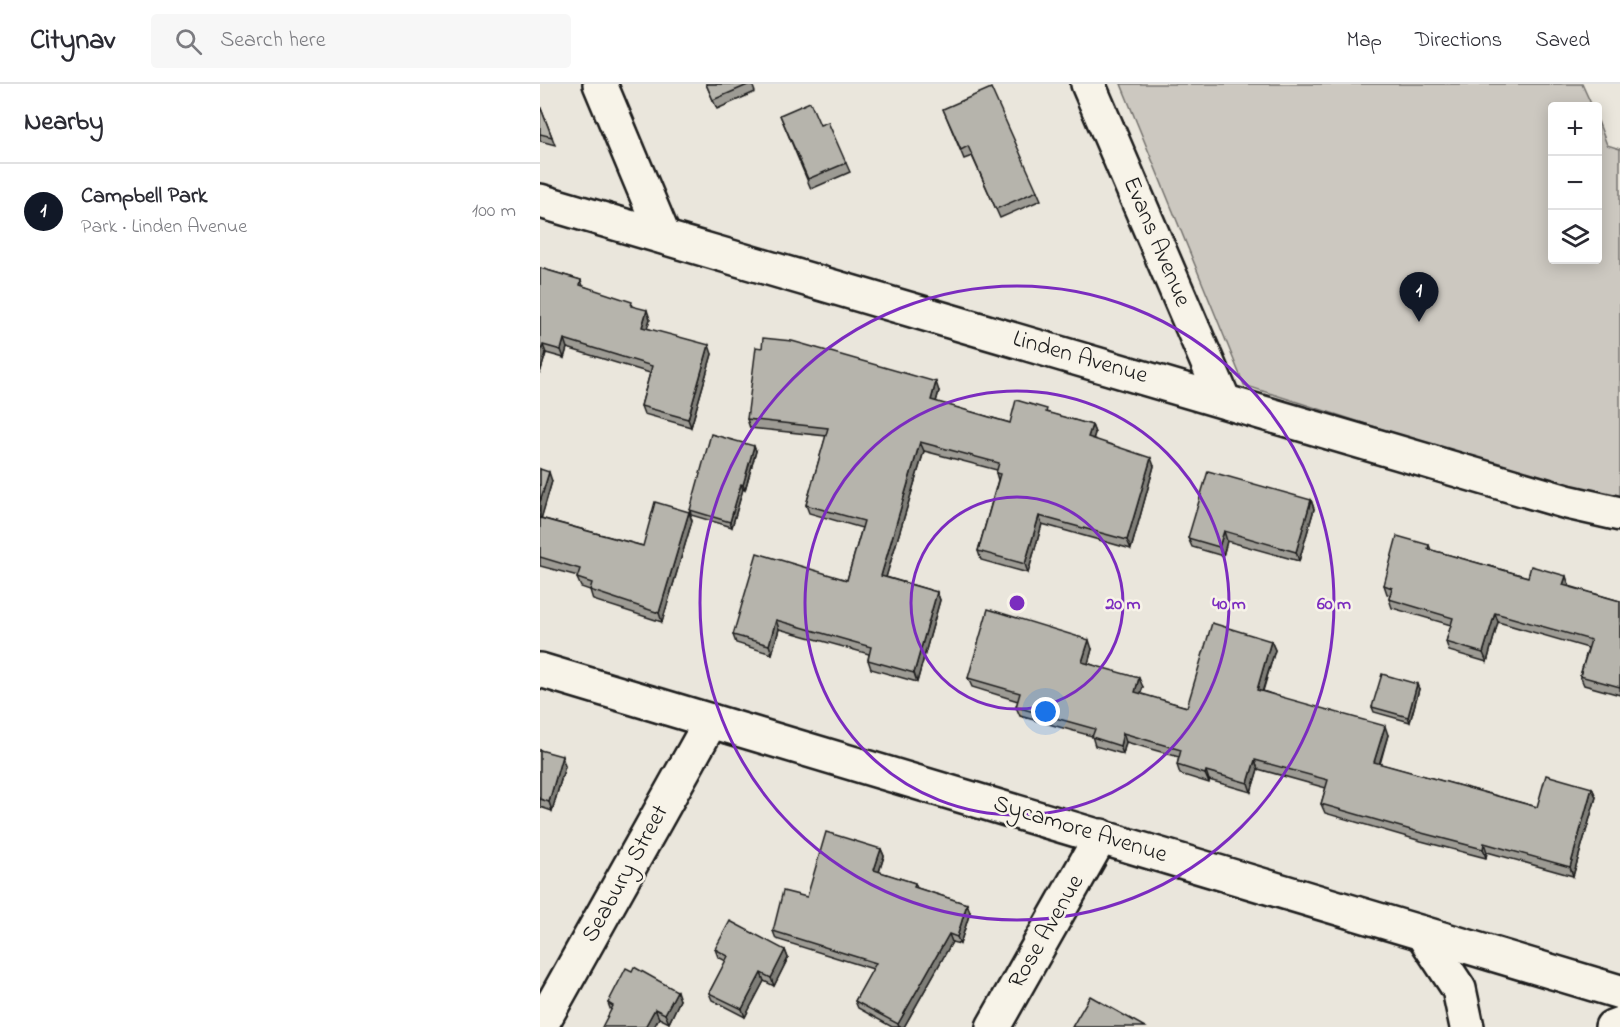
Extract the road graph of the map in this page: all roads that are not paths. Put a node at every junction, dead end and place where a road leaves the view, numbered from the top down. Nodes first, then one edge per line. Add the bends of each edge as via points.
1 (600, 84) edge
2 (1088, 84) edge
3 (540, 201) edge
4 (664, 237) junction
5 (1224, 400) junction
6 (1620, 514) edge
7 (540, 670) edge
8 (711, 721) junction
9 (1101, 836) junction
10 (1422, 933) junction
11 (1620, 992) edge
12 (1620, 1024) edge
13 (540, 1027) edge
14 (993, 1027) edge
15 (1467, 1027) edge
16 (1612, 1027) edge

1 - 4 street
2 - 5 street, Evans Avenue
3 - 4 street, Linden Avenue
4 - 5 street, Linden Avenue
5 - 6 street, Linden Avenue
7 - 8 street, Sycamore Avenue
8 - 9 street, Sycamore Avenue
8 - 13 street, Seabury Street
9 - 10 street, Sycamore Avenue
9 - 14 street, Rose Avenue
10 - 11 street, Sycamore Avenue
10 - 15 street via 1459,988
12 - 16 street

